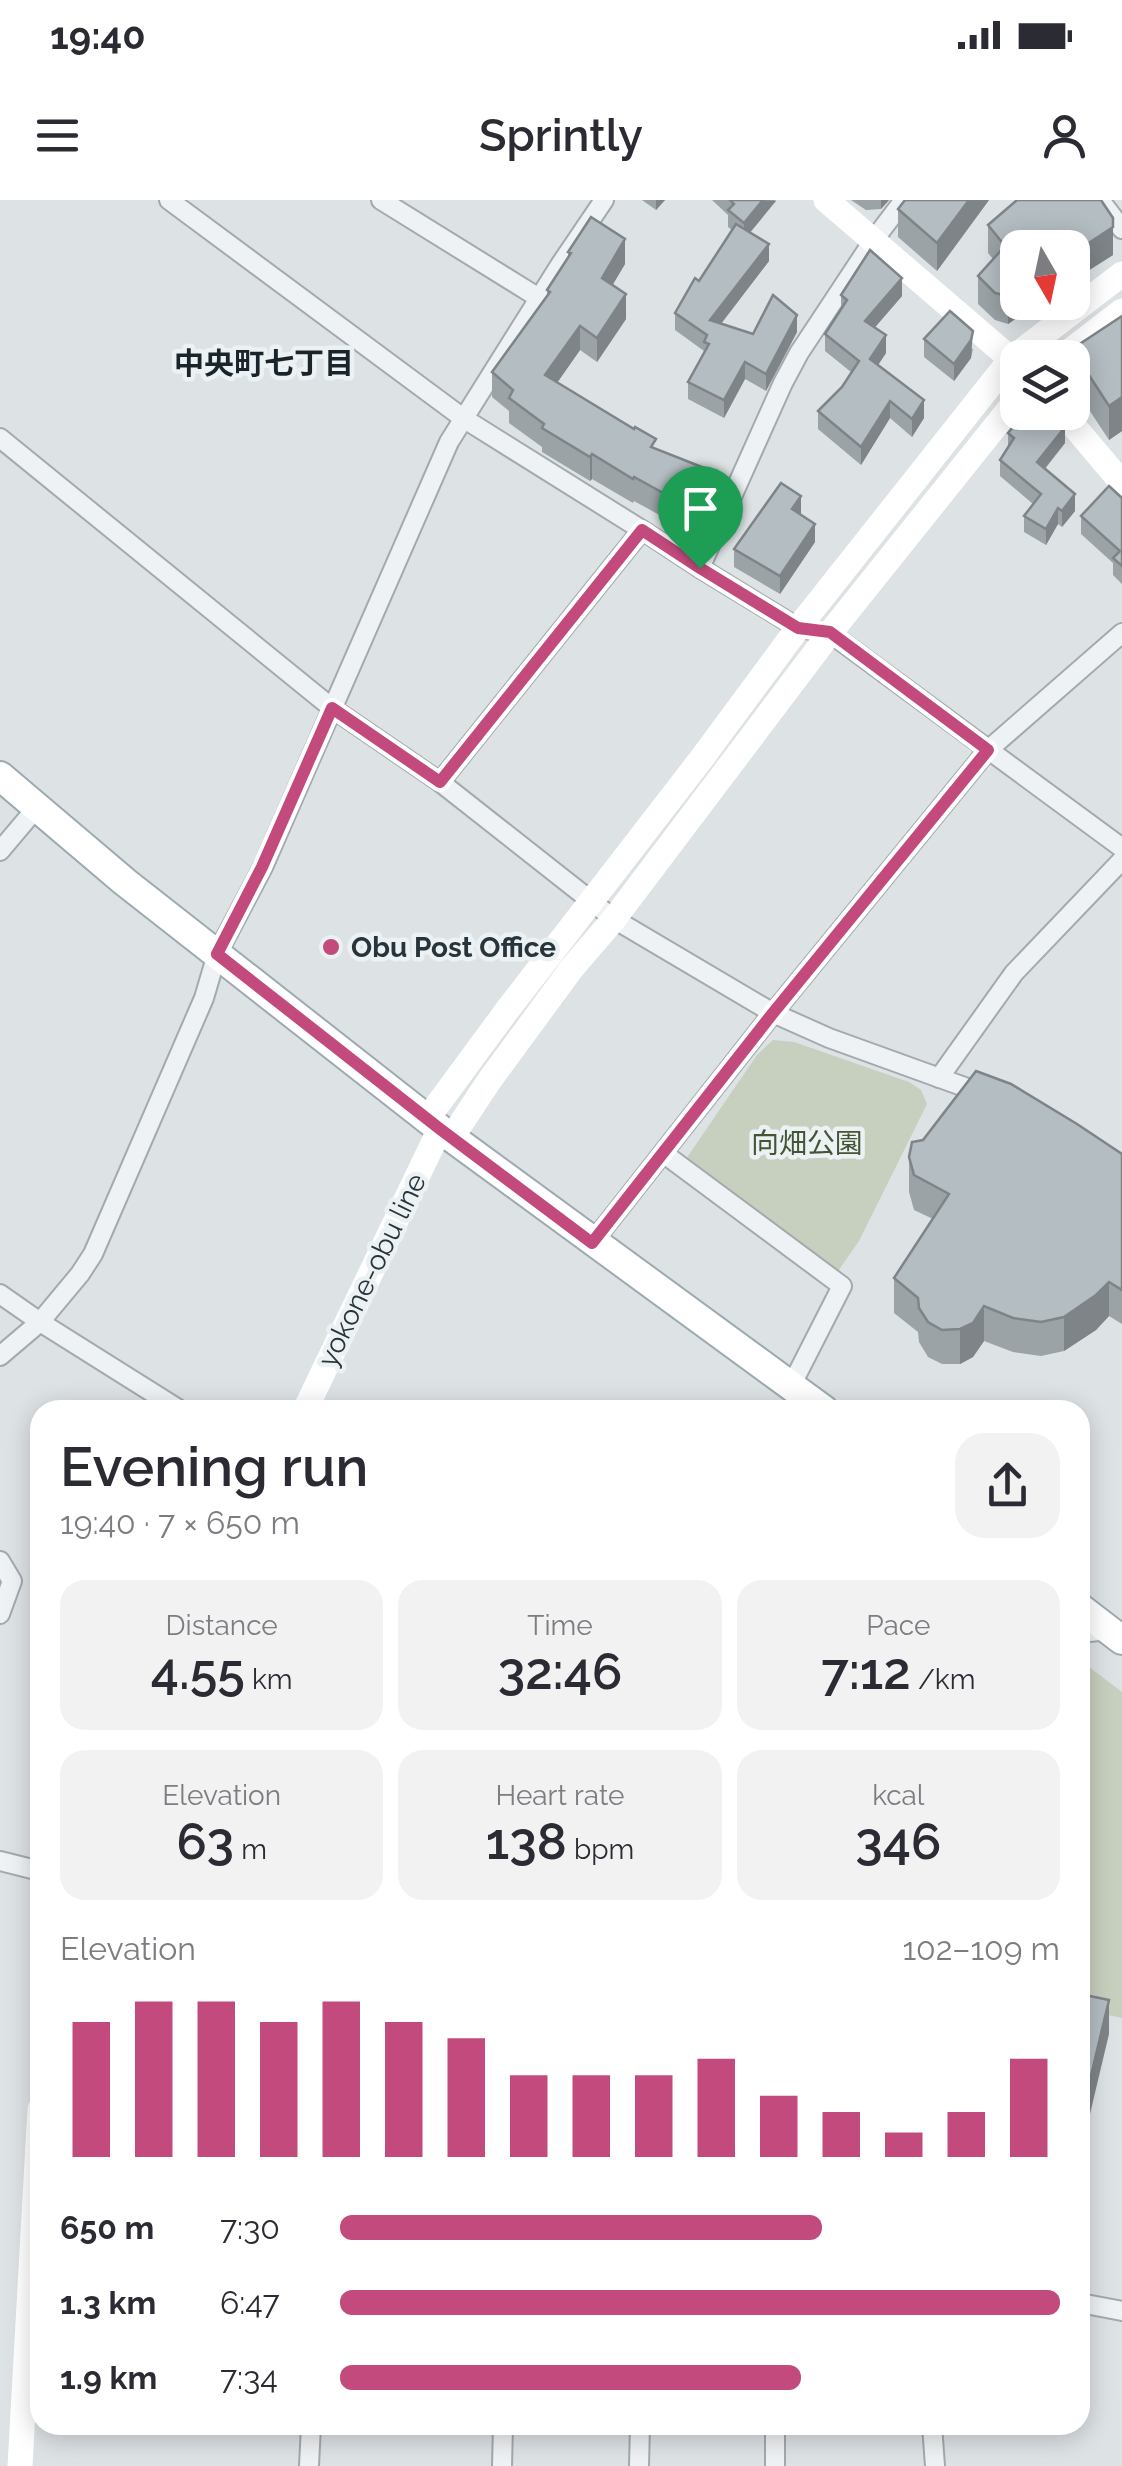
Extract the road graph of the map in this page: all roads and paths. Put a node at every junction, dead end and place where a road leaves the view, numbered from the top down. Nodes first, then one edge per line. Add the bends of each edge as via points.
1 (169, 200) edge
2 (382, 200) edge
3 (604, 200) edge
4 (826, 200) edge
5 (904, 200) edge
6 (1100, 200) edge
7 (1122, 229) edge
8 (873, 241) junction
9 (1122, 274) edge
10 (540, 298) junction
11 (1122, 312) edge
12 (1041, 340) edge
13 (1085, 340) edge
14 (1000, 350) edge
15 (1000, 379) edge
16 (463, 418) junction
17 (1000, 420) edge
18 (1077, 430) edge
19 (0, 438) edge
20 (1122, 483) edge
21 (642, 530) junction
22 (700, 568) junction
23 (798, 628) junction
24 (830, 632) junction
25 (1122, 633) edge
26 (332, 708) junction
27 (988, 750) junction
28 (0, 776) edge
29 (440, 782) junction
30 (38, 806) junction
31 (1122, 848) edge
32 (0, 851) edge
33 (1122, 860) edge
34 (592, 902) junction
35 (614, 919) junction
36 (217, 954) junction
37 (773, 1013) junction
38 (940, 1078) junction
39 (1010, 1103) edge
40 (440, 1129) junction
41 (663, 1153) junction
42 (592, 1243) junction
43 (0, 1294) edge
44 (40, 1322) junction
45 (0, 1356) edge
46 (164, 1400) edge
47 (310, 1400) edge
48 (806, 1400) edge
49 (810, 1400) edge
50 (0, 1560) edge
51 (0, 1614) edge
52 (0, 1861) edge
53 (30, 1868) edge
54 (1090, 2305) edge
55 (1122, 2311) edge
56 (30, 2420) edge
57 (310, 2435) edge
58 (503, 2435) edge
59 (640, 2435) edge
60 (776, 2435) edge
61 (932, 2435) edge
62 (20, 2466) edge
63 (309, 2466) edge
64 (502, 2466) edge
65 (638, 2466) edge
66 (775, 2466) edge
67 (934, 2466) edge

1 - 16 street
2 - 10 street
3 - 10 street
4 - 8 street
5 - 8 street
6 - 7 street
8 - 14 street
8 - 22 street via 783,383
9 - 12 street
10 - 16 street
11 - 13 street
15 - 23 street
16 - 21 street
16 - 26 street
17 - 24 street
18 - 20 street
19 - 26 street
21 - 22 street
21 - 29 street
22 - 23 street
23 - 24 street
23 - 34 street
24 - 27 street
24 - 35 street
25 - 27 street
26 - 29 street
26 - 36 street
27 - 31 street
27 - 37 street
28 - 30 main road
29 - 34 street
30 - 32 street
30 - 36 main road
33 - 38 street via 1014,973
34 - 35 street
34 - 40 street
35 - 37 street
35 - 40 street via 489,1081
36 - 40 main road
36 - 44 street via 93,1254
37 - 38 street
37 - 41 street
38 - 39 street
40 - 42 main road
40 - 47 street, yokone-obu line
41 - 42 street
41 - 49 street via 842,1286
42 - 48 main road
43 - 44 street
44 - 45 street
44 - 46 street
50 - 51 street via 12,1581
52 - 53 street
54 - 55 street
56 - 62 street
57 - 63 street
58 - 64 street
59 - 65 street
60 - 66 street
61 - 67 street

